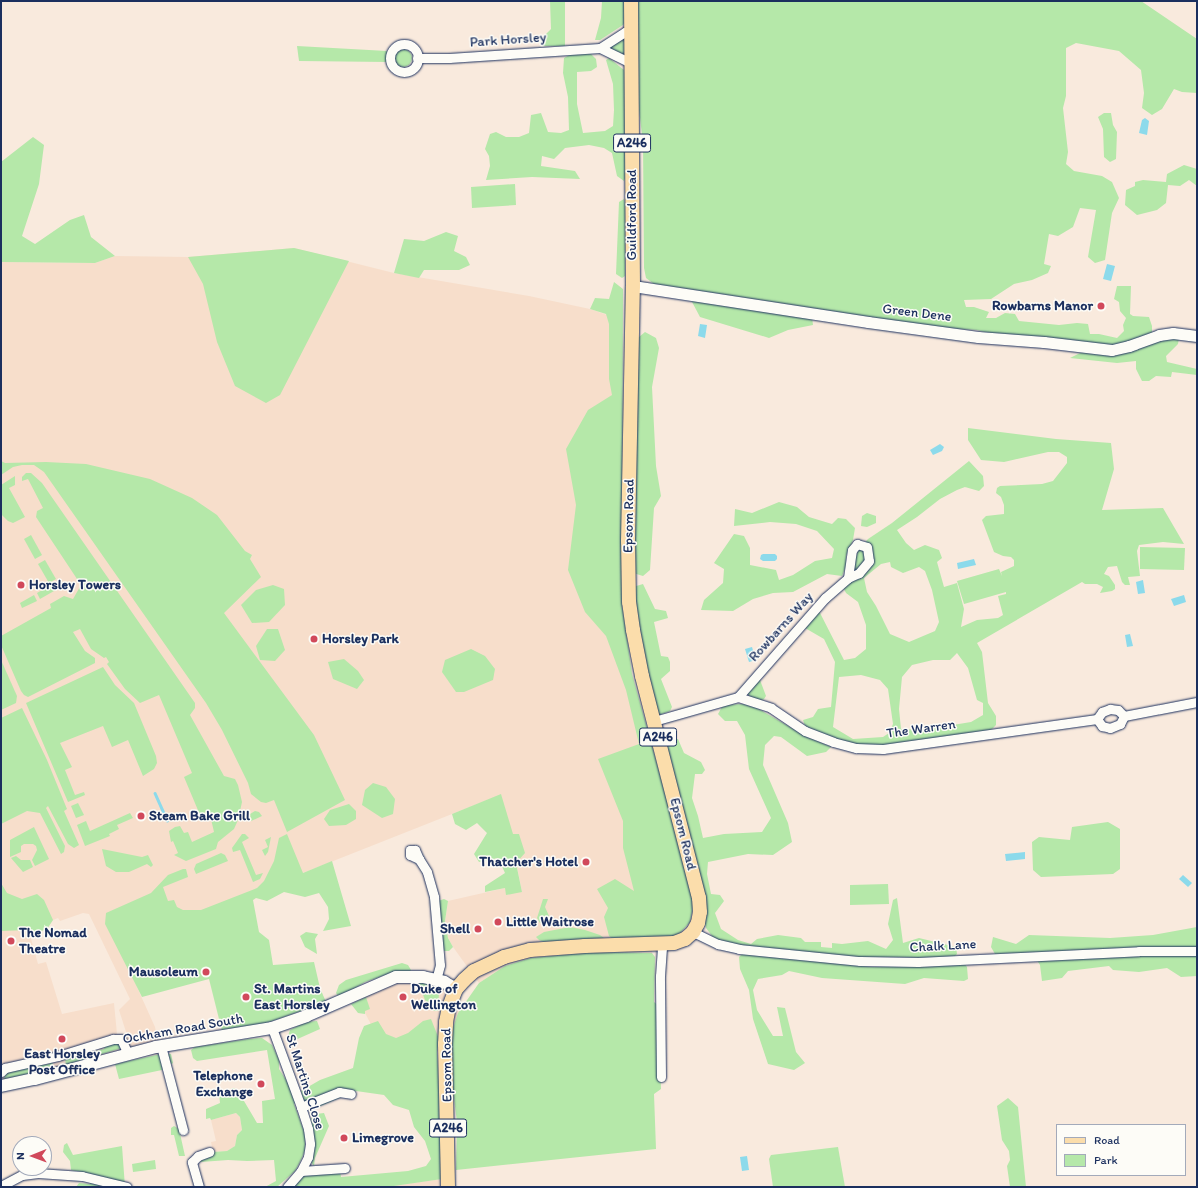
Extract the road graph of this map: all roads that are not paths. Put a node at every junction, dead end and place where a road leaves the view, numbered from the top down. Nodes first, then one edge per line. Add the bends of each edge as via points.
1 (631, 1) edge
2 (631, 31) junction
3 (600, 48) junction
4 (417, 58) dead end
5 (631, 63) junction
6 (633, 286) junction
7 (1197, 336) edge
8 (848, 578) dead end
9 (738, 697) junction
10 (1197, 702) edge
11 (1124, 716) junction
12 (1097, 719) junction
13 (654, 720) junction
14 (419, 859) dead end
15 (693, 932) junction
16 (662, 944) junction
17 (1197, 951) edge
18 (436, 980) junction
19 (456, 989) junction
20 (272, 1028) junction
21 (161, 1046) junction
22 (128, 1054) junction
23 (1, 1072) edge
24 (661, 1077) dead end
25 (1, 1086) edge
26 (351, 1094) dead end
27 (301, 1107) junction
28 (183, 1130) dead end
29 (209, 1152) dead end
30 (345, 1168) dead end
31 (301, 1171) junction
32 (1, 1186) edge
33 (127, 1187) edge
34 (199, 1187) edge
35 (287, 1187) edge
36 (448, 1187) edge

1 - 2 main road, Guildford Road / A246
2 - 3 street, Park Horsley via 625,32
2 - 5 main road, Guildford Road / A246
3 - 4 street, Park Horsley
3 - 5 street, Park Horsley
5 - 6 main road, Guildford Road / A246
6 - 7 street, Green Dene via 978,337 1112,350 1159,335 1173,333
6 - 13 main road, Epsom Road / A246 via 629,602 632,630
8 - 9 street, Rowbarns Way via 825,598
9 - 12 street, The Warren via 771,708 805,731 856,748 902,747
9 - 13 street
10 - 11 street, The Warren
11 - 12 street, The Warren via 1118,710 1110,709 1102,712
11 - 12 street via 1120,724 1110,728 1102,726
13 - 15 main road, Epsom Road / A246 via 699,898 699,917
14 - 18 street via 427,872 434,897 440,964
15 - 16 main road, Epsom Road / A246 via 685,939
15 - 17 street, Chalk Lane via 718,944 738,949 868,961 918,962 1144,950
16 - 19 main road, Epsom Road / A246 via 530,950 504,957 474,971
16 - 24 street
18 - 19 main road, Ockham Road South
18 - 20 main road, Ockham Road South via 423,977 396,977
19 - 36 main road, Epsom Road / A246 via 449,1007 445,1044
20 - 21 main road, Ockham Road South
20 - 27 street, St Martins Close
21 - 22 main road, Ockham Road South
21 - 28 street
22 - 23 street via 121,1039 113,1039 58,1056 5,1068
22 - 25 main road, Ockham Road South via 35,1080
26 - 27 street via 340,1092
27 - 31 street, St Martins Close via 310,1144 308,1157
29 - 34 street via 198,1156 192,1162
30 - 31 street
31 - 35 street, St Martins Close
32 - 33 street via 22,1175 38,1173 82,1176

